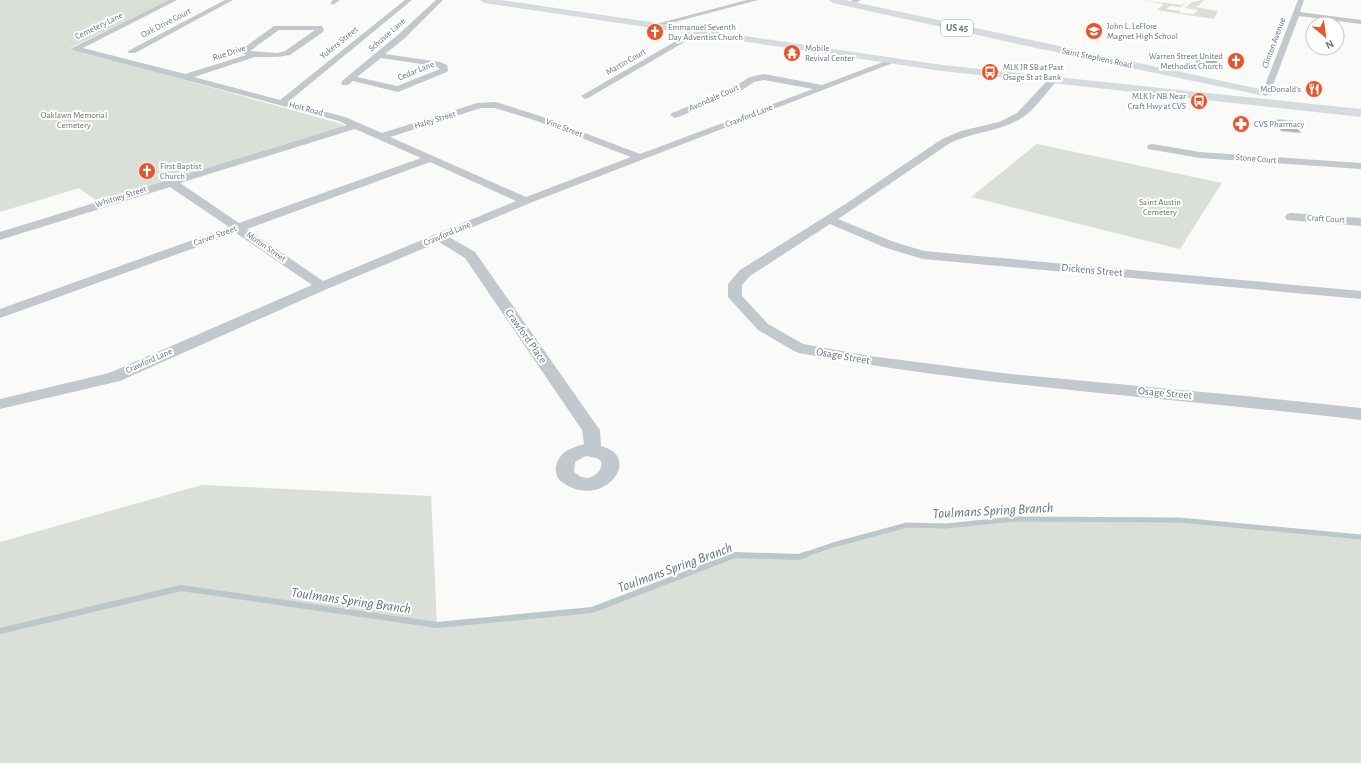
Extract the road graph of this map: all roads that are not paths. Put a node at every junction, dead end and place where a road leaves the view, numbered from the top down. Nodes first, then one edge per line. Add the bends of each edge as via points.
1 (174, 0) edge
2 (230, 0) edge
3 (409, 0) edge
4 (440, 0) edge
5 (484, 0) edge
6 (755, 0) edge
7 (833, 0) edge
8 (1301, 0) edge
9 (715, 2) dead end
10 (854, 2) edge
11 (730, 6) junction
12 (1295, 13) junction
13 (1361, 22) edge
14 (656, 25) junction
15 (698, 32) junction
16 (76, 48) joint
17 (132, 51) dead end
18 (254, 55) junction
19 (379, 55) junction
20 (894, 61) junction
21 (185, 78) junction
22 (348, 81) joint
23 (1052, 81) junction
24 (823, 88) junction
25 (1266, 93) junction
26 (585, 96) dead end
27 (281, 103) junction
28 (488, 104) joint
29 (1342, 110) junction
30 (1361, 113) edge
31 (675, 115) dead end
32 (357, 124) junction
33 (1361, 126) edge
34 (383, 136) junction
35 (1152, 147) dead end
36 (639, 157) junction
37 (431, 158) junction
38 (1361, 166) edge
39 (171, 182) junction
40 (526, 201) junction
41 (1291, 216) dead end
42 (829, 219) junction
43 (1361, 222) edge
44 (238, 228) junction
45 (0, 236) edge
46 (440, 237) junction
47 (322, 286) junction
48 (1361, 295) edge
49 (0, 314) edge
50 (0, 404) edge
51 (1361, 414) edge
52 (593, 450) dead end

1 - 16 street, Cemetery Lane
2 - 17 street, Oak Drive Court
3 - 27 street, Yukers Street
4 - 19 street, Schusse Lane
5 - 14 main road
6 - 11 street
7 - 10 main road, Saint Stephens Road / US 45
8 - 12 street, Clinton Avenue
9 - 11 street
10 - 25 main road, Saint Stephens Road / US 45 via 1043,46
11 - 14 street
12 - 13 street
12 - 25 street, Clinton Avenue
14 - 15 main road
15 - 20 main road
15 - 26 street, Martin Court
16 - 21 street, Holt Road
18 - 18 street, Rue Drive via 245,50 277,28 320,30 287,53
18 - 21 street, Rue Drive
19 - 22 street, Schusse Lane
19 - 22 street, Cedar Lane via 437,64 444,67 444,70 398,89
20 - 23 main road
20 - 24 street, Crawford Lane
21 - 27 street, Holt Road
23 - 29 main road
23 - 42 street, Osage Street via 1021,114 996,126 959,134 946,140
24 - 31 street, Avondale Court via 771,78 750,79 738,89
24 - 36 street, Crawford Lane
25 - 29 main road, Saint Stephens Road / US 45
27 - 32 street, Holt Road
28 - 34 street, Haley Street
28 - 36 street, Vine Street via 496,104 540,119
29 - 30 main road
29 - 33 main road
32 - 34 street, Holt Road
32 - 39 street, Whitney Street
34 - 37 street, Holt Road
35 - 38 street, Stone Court via 1200,155
36 - 40 street, Crawford Lane
37 - 40 street, Holt Road
37 - 44 street, Carver Street
39 - 44 street, Moton Street
39 - 45 street, Whitney Street
40 - 46 street, Crawford Lane
41 - 43 street, Craft Court
42 - 48 street, Dickens Street via 890,245 923,255
42 - 51 street, Osage Street via 745,273 736,284 735,297 749,314 763,327 799,348 870,361 1010,379
44 - 47 street, Moton Street
44 - 49 street, Carver Street
46 - 47 street, Crawford Lane
46 - 52 street, Crawford Place via 470,254 591,430
47 - 50 street, Crawford Lane via 114,377

